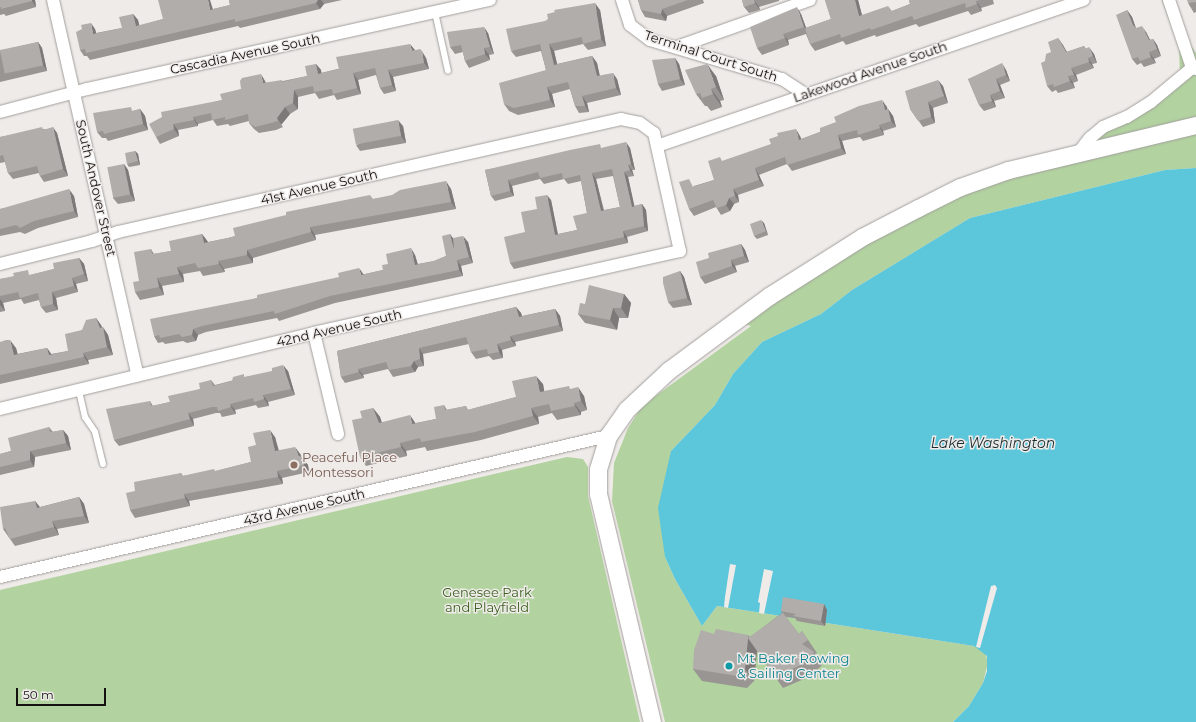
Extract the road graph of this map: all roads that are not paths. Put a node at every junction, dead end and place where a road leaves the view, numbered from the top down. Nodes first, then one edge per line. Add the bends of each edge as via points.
1 (53, 0) edge
2 (490, 0) edge
3 (622, 0) edge
4 (810, 0) edge
5 (1084, 0) edge
6 (1169, 0) edge
7 (435, 12) junction
8 (677, 47) junction
9 (1194, 68) edge
10 (448, 71) dead end
11 (74, 93) junction
12 (806, 94) junction
13 (0, 112) edge
14 (1196, 125) edge
15 (657, 146) junction
16 (1079, 152) junction
17 (107, 236) junction
18 (0, 264) edge
19 (314, 333) junction
20 (138, 376) junction
21 (79, 391) junction
22 (0, 409) edge
23 (338, 434) dead end
24 (608, 436) junction
25 (103, 464) dead end
26 (0, 577) edge
27 (652, 722) edge

1 - 11 street, South Andover Street
2 - 7 street, Cascadia Avenue South
3 - 8 street, Terminal Court South via 625,16 636,32 650,40
4 - 8 street
5 - 12 street, Lakewood Avenue South
6 - 9 street
7 - 10 lane
7 - 11 street, Cascadia Avenue South
8 - 12 street, Terminal Court South via 782,79
9 - 16 street via 1151,102 1127,117 1103,127
11 - 13 street, Cascadia Avenue South
11 - 17 street, South Andover Street
12 - 15 street, Lakewood Avenue South
14 - 16 main road
15 - 17 street, 41st Avenue South via 654,134 640,123 621,119
15 - 19 street, 42nd Avenue South via 680,251
16 - 24 main road via 1008,170 960,188 862,237 817,264 654,382 626,410
17 - 18 street, 41st Avenue South
17 - 20 street, South Andover Street
19 - 20 street, 42nd Avenue South
19 - 23 street
20 - 21 street, 42nd Avenue South
21 - 22 street, 42nd Avenue South
21 - 25 lane via 85,417 95,432
24 - 26 street, 43rd Avenue South
24 - 27 main road via 598,469 598,494

